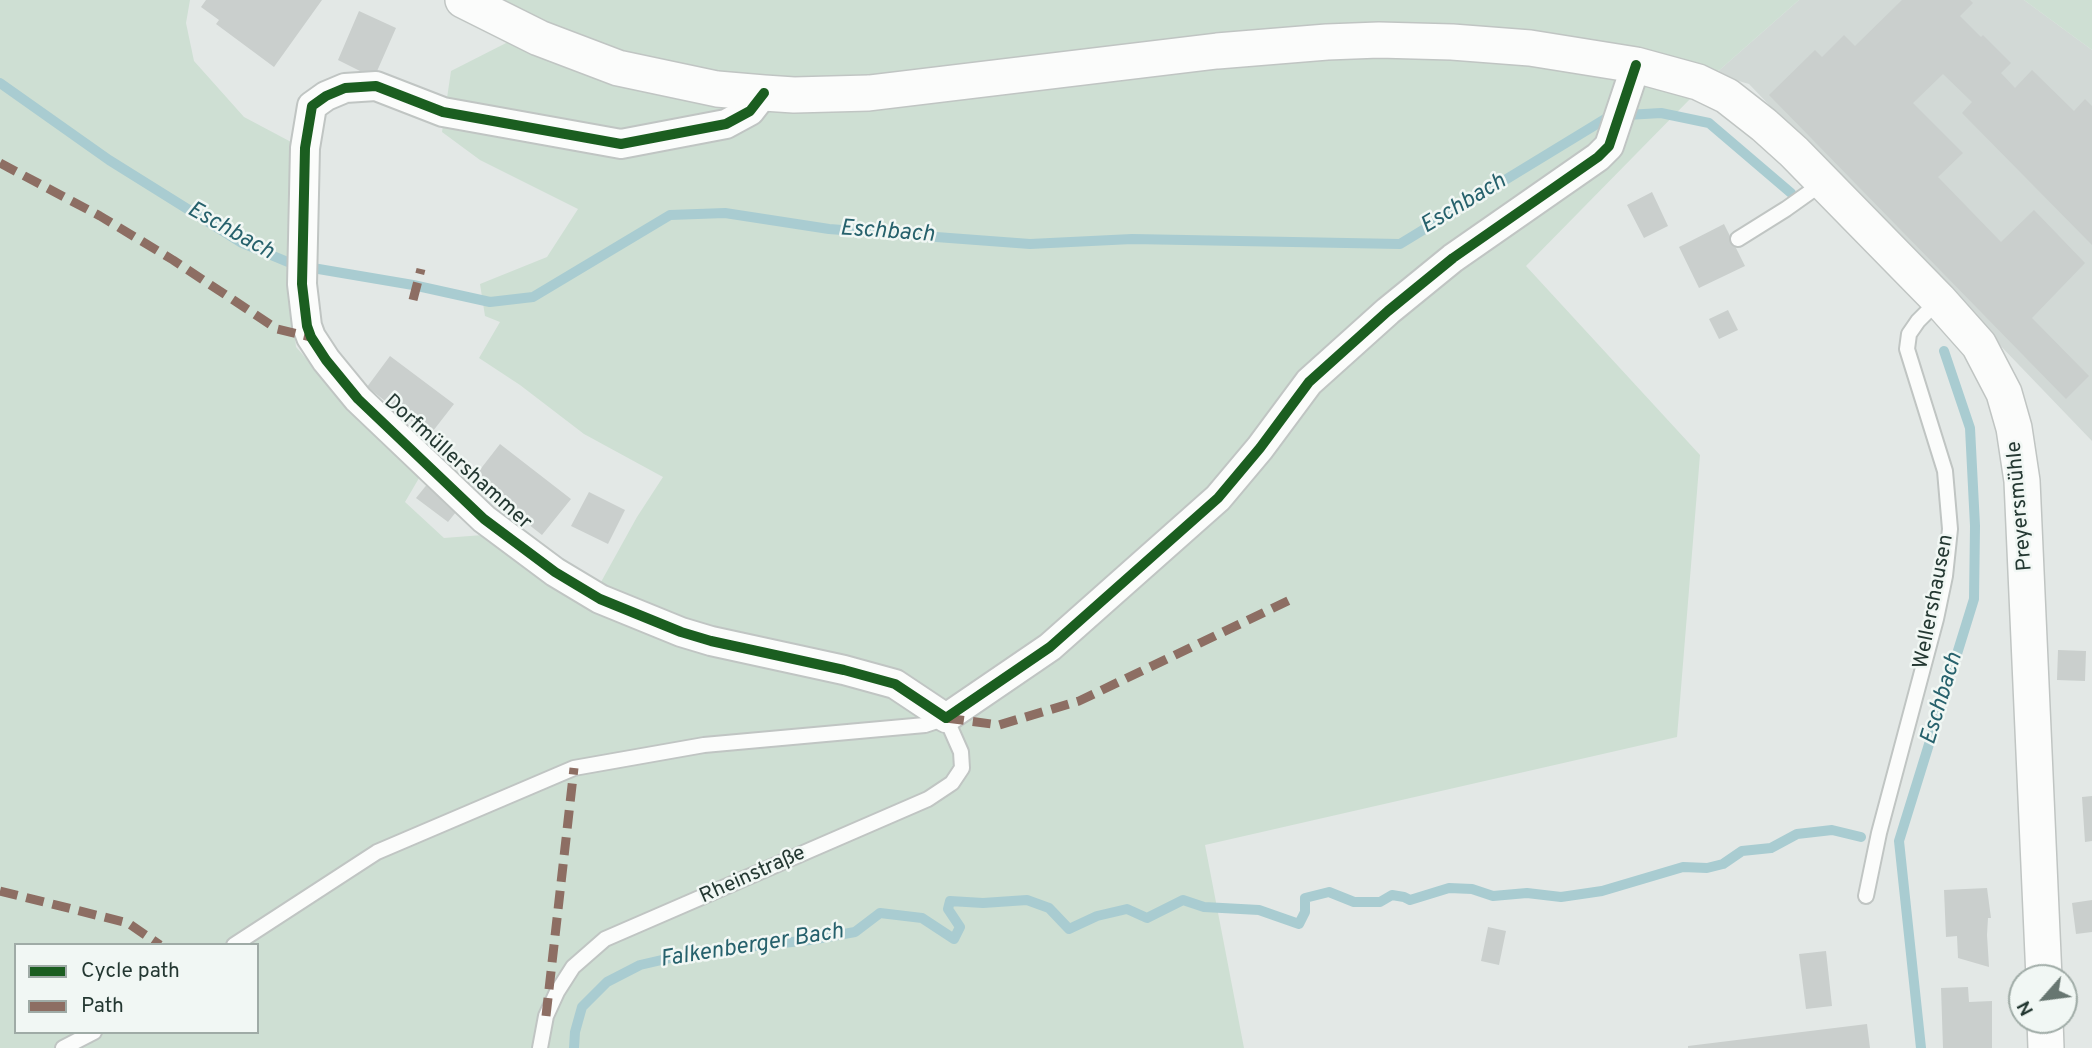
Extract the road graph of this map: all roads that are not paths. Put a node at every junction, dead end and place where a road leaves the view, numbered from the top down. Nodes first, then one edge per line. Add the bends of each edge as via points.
1 (463, 0) edge
2 (1631, 79) junction
3 (764, 93) junction
4 (1824, 182) junction
5 (1738, 239) dead end
6 (1939, 300) junction
7 (946, 718) junction
8 (1866, 897) dead end
9 (237, 943) edge
10 (2043, 964) edge
11 (90, 1034) edge
12 (63, 1048) edge
13 (540, 1048) edge

1 - 3 street, Preyersmühle via 539,38 618,68 718,89
2 - 3 street, Preyersmühle via 1530,48 1379,40 1162,57 869,93
2 - 4 street, Preyersmühle via 1698,82 1727,96
2 - 7 street via 1609,146 1598,157 1453,258 1335,356 1309,382 1218,498 1051,647
3 - 7 street, Dorfmüllershammer via 750,111 726,124 621,144 443,112 376,86 345,88 326,96 312,106 305,148 304,311 311,337 341,381 484,519 600,599 711,641 895,684
4 - 5 lane
4 - 6 street, Preyersmühle
6 - 8 lane, Wellershausen via 1909,334 1908,349 1945,471 1950,528 1936,619
6 - 10 street, Preyersmühle via 1991,365 2004,393 2019,454
7 - 9 lane via 925,725 704,745 574,768 377,852
7 - 13 lane, Rheinstraße via 961,752 962,768 952,783 928,800 605,939 573,967 557,992 546,1016
11 - 12 lane

